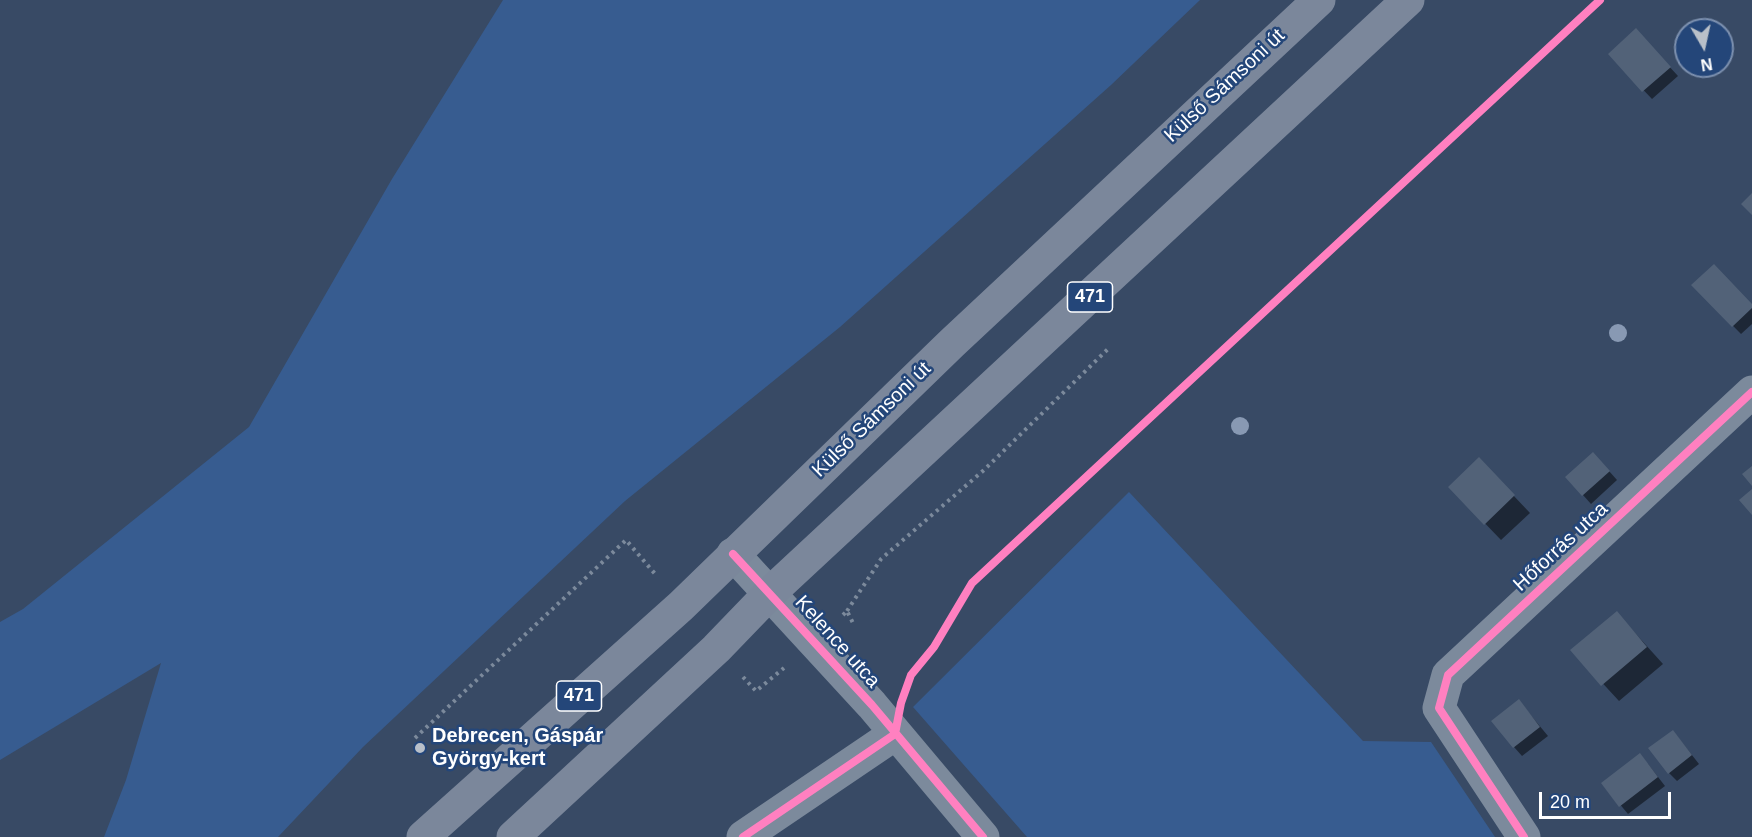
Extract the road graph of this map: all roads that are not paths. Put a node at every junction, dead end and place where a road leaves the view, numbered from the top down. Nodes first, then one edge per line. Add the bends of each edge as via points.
1 (1319, 0) edge
2 (1408, 0) edge
3 (1752, 392) edge
4 (733, 554) junction
5 (770, 593) junction
6 (895, 734) junction
7 (423, 837) edge
8 (513, 837) edge
9 (743, 837) edge
10 (983, 837) edge
11 (1524, 837) edge

1 - 4 main road, Külső Sámsoni út / 471
2 - 5 main road, 471
3 - 11 street, Hőforrás utca via 1448,675 1439,708
4 - 5 street, Kelence utca
4 - 7 main road, Külső Sámsoni út / 471 via 681,606
5 - 6 street, Kelence utca
5 - 8 main road, 471 via 717,649
6 - 9 street
6 - 10 street, Kelence utca

